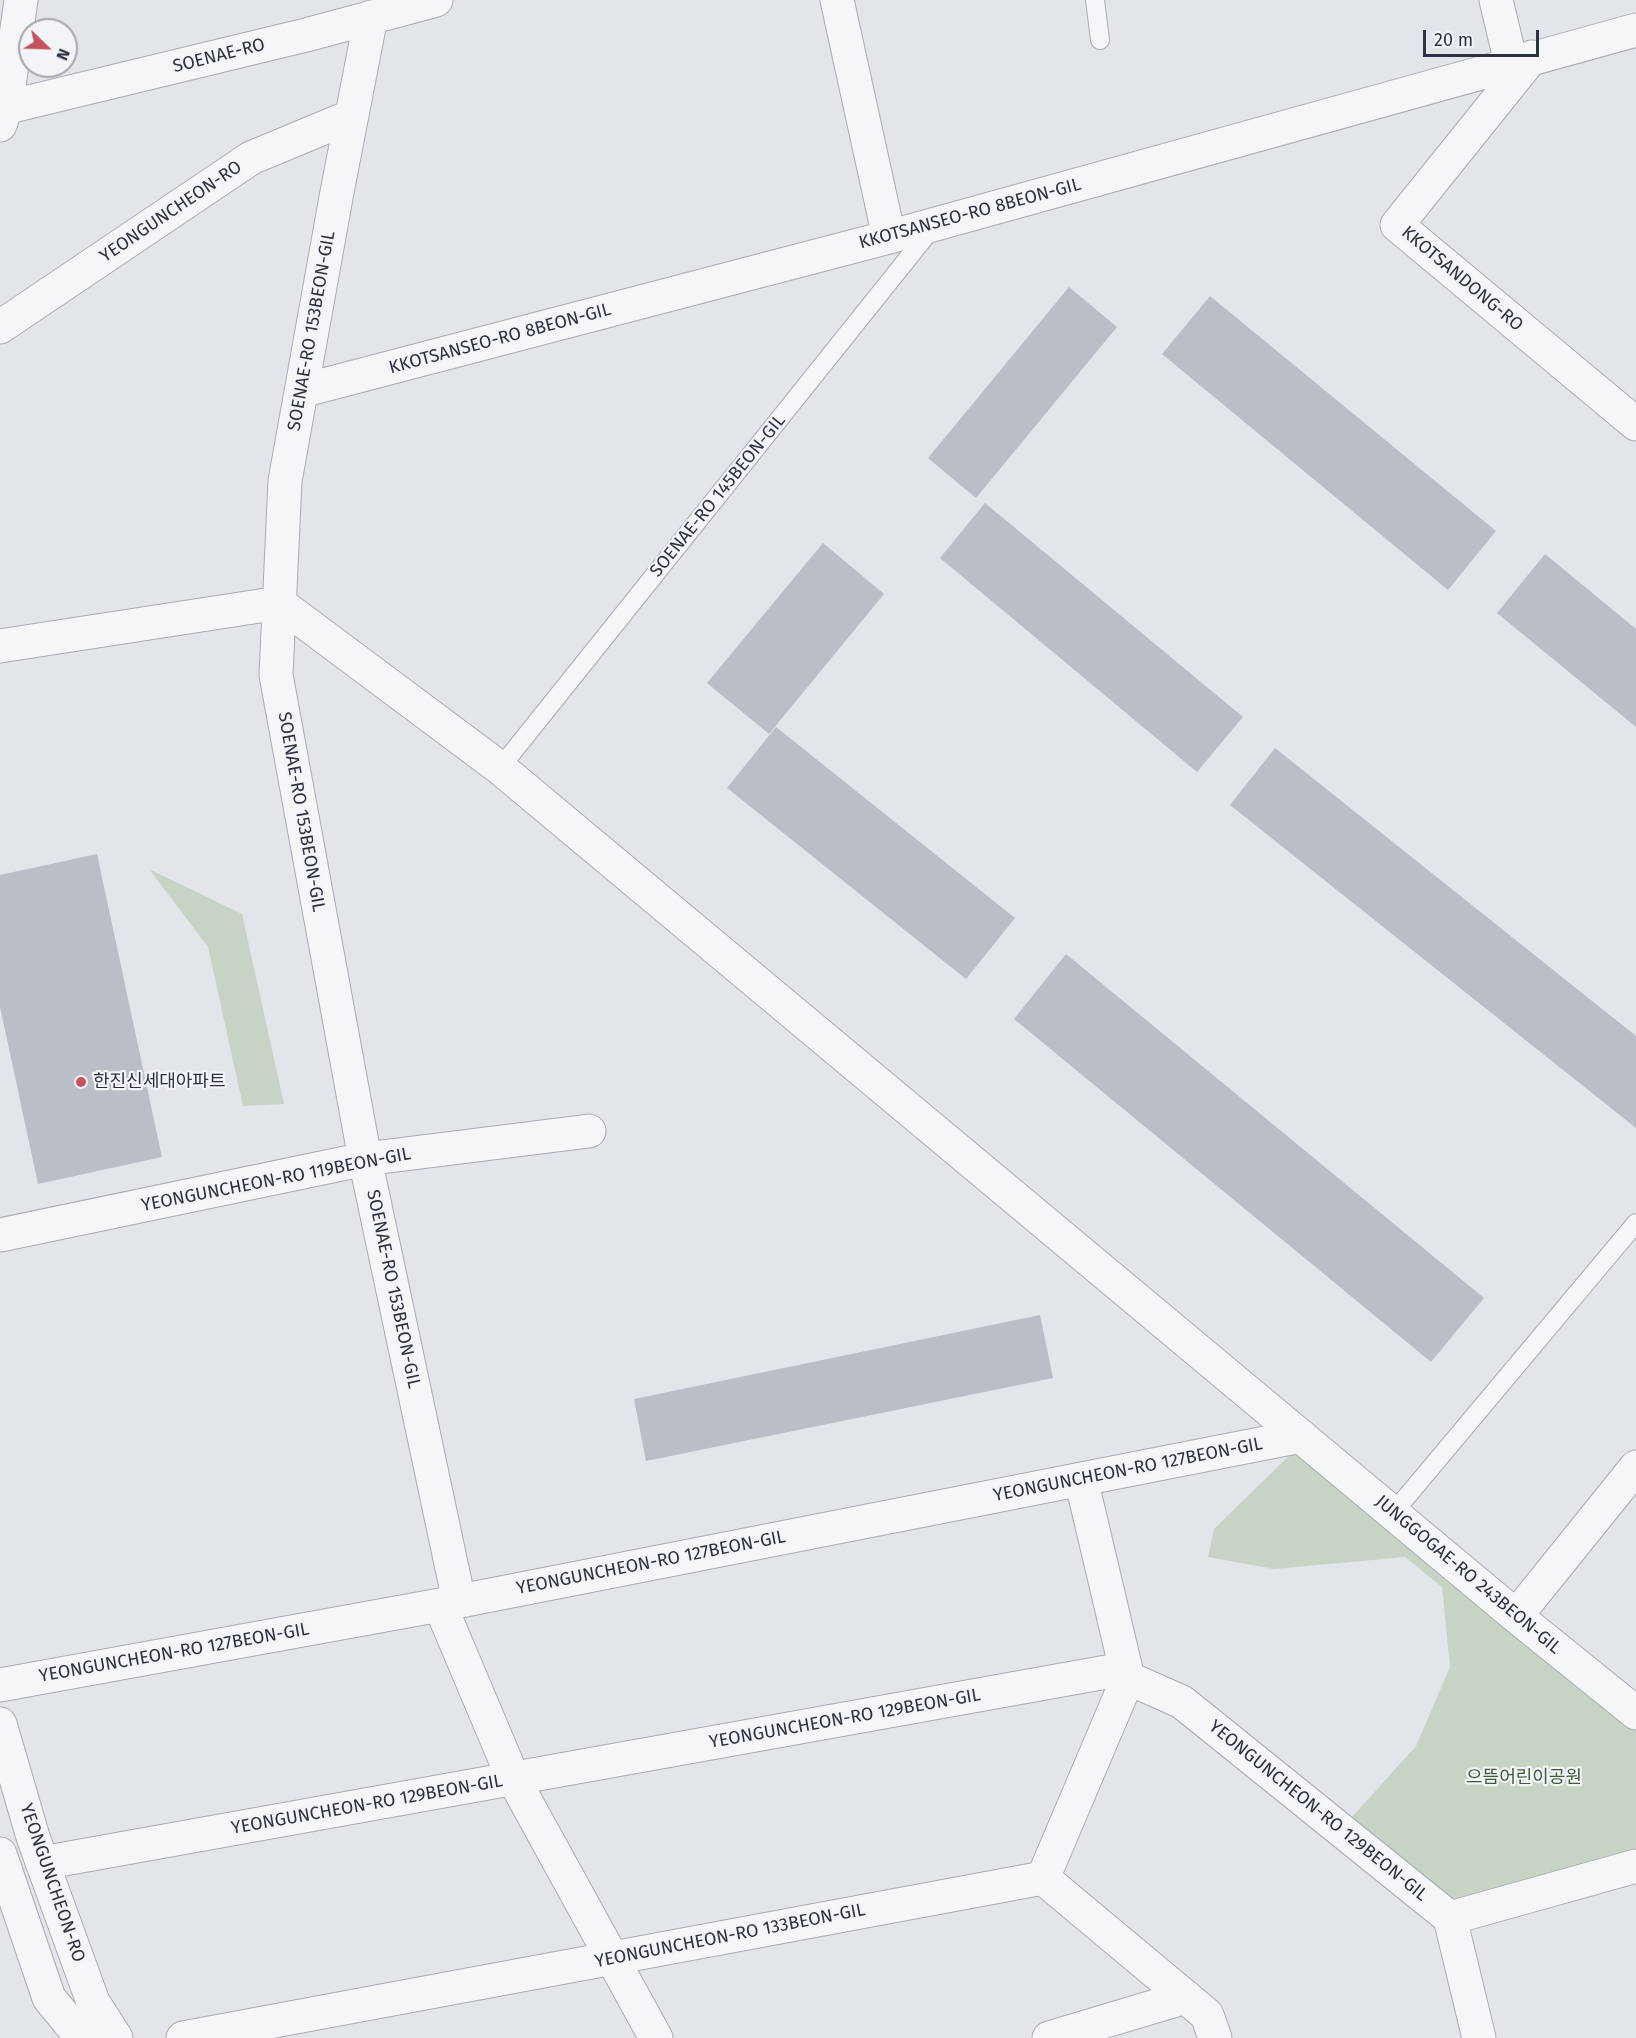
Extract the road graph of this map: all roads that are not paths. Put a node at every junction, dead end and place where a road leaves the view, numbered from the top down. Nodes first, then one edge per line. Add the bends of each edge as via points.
1 (21, 0) edge
2 (436, 0) edge
3 (837, 0) edge
4 (1095, 0) edge
5 (1496, 0) edge
6 (372, 17) junction
7 (1636, 30) edge
8 (1100, 40) dead end
9 (1521, 60) junction
10 (2, 114) edge
11 (352, 116) junction
12 (936, 223) junction
13 (889, 237) junction
14 (0, 327) edge
15 (301, 391) junction
16 (1636, 424) edge
17 (279, 603) junction
18 (0, 646) edge
19 (500, 768) junction
20 (589, 1131) dead end
21 (365, 1159) junction
22 (1636, 1223) edge
23 (0, 1235) edge
24 (1301, 1436) junction
25 (1636, 1467) edge
26 (1081, 1479) junction
27 (1393, 1513) junction
28 (450, 1603) junction
29 (1516, 1616) junction
30 (1128, 1678) junction
31 (0, 1685) edge
32 (1636, 1713) edge
33 (0, 1724) edge
34 (513, 1779) junction
35 (0, 1854) edge
36 (42, 1863) junction
37 (1636, 1866) edge
38 (1043, 1878) junction
39 (1450, 1918) junction
40 (612, 1958) junction
41 (1186, 1997) junction
42 (82, 2038) edge
43 (116, 2038) edge
44 (183, 2038) edge
45 (656, 2038) edge
46 (1050, 2038) edge
47 (1215, 2038) edge
48 (1479, 2038) edge

1 - 10 street
2 - 6 street, SOENAE-RO
3 - 13 street
4 - 8 lane
5 - 9 street
6 - 10 street, SOENAE-RO
6 - 11 street, SOENAE-RO 153BEON-GIL
7 - 9 street, KKOTSANSEO-RO 8BEON-GIL
9 - 12 street, KKOTSANSEO-RO 8BEON-GIL
9 - 16 street, KKOTSANDONG-RO via 1397,225
11 - 14 street, YEONGUNCHEON-RO via 251,158
11 - 15 street, SOENAE-RO 153BEON-GIL
12 - 13 street, KKOTSANSEO-RO 8BEON-GIL
12 - 19 lane, SOENAE-RO 145BEON-GIL
13 - 15 street, KKOTSANSEO-RO 8BEON-GIL
15 - 17 street, SOENAE-RO 153BEON-GIL via 285,481
17 - 18 street
17 - 19 street, JUNGGOGAE-RO 243BEON-GIL
17 - 21 street, SOENAE-RO 153BEON-GIL via 276,675
19 - 24 street, JUNGGOGAE-RO 243BEON-GIL
20 - 21 street, YEONGUNCHEON-RO 119BEON-GIL
21 - 23 street, YEONGUNCHEON-RO 119BEON-GIL
21 - 28 street, SOENAE-RO 153BEON-GIL
22 - 27 lane
24 - 26 street, YEONGUNCHEON-RO 127BEON-GIL
24 - 27 street, JUNGGOGAE-RO 243BEON-GIL
25 - 29 street
26 - 28 street, YEONGUNCHEON-RO 127BEON-GIL
26 - 30 street
27 - 29 street, JUNGGOGAE-RO 243BEON-GIL
28 - 31 street, YEONGUNCHEON-RO 127BEON-GIL
28 - 34 street, SOENAE-RO 153BEON-GIL
29 - 32 street, JUNGGOGAE-RO 243BEON-GIL
30 - 34 street, YEONGUNCHEON-RO 129BEON-GIL via 1112,1671
30 - 38 street
30 - 39 street, YEONGUNCHEON-RO 129BEON-GIL via 1182,1702
33 - 36 street, YEONGUNCHEON-RO
34 - 36 street, YEONGUNCHEON-RO 129BEON-GIL
34 - 40 street, SOENAE-RO 153BEON-GIL
35 - 42 street via 49,1998
36 - 43 street, YEONGUNCHEON-RO via 93,2002
37 - 39 street
38 - 40 street, YEONGUNCHEON-RO 133BEON-GIL
38 - 41 street
39 - 48 street
40 - 44 street, YEONGUNCHEON-RO 133BEON-GIL
40 - 45 street, SOENAE-RO 153BEON-GIL
41 - 46 street
41 - 47 street via 1208,2015

